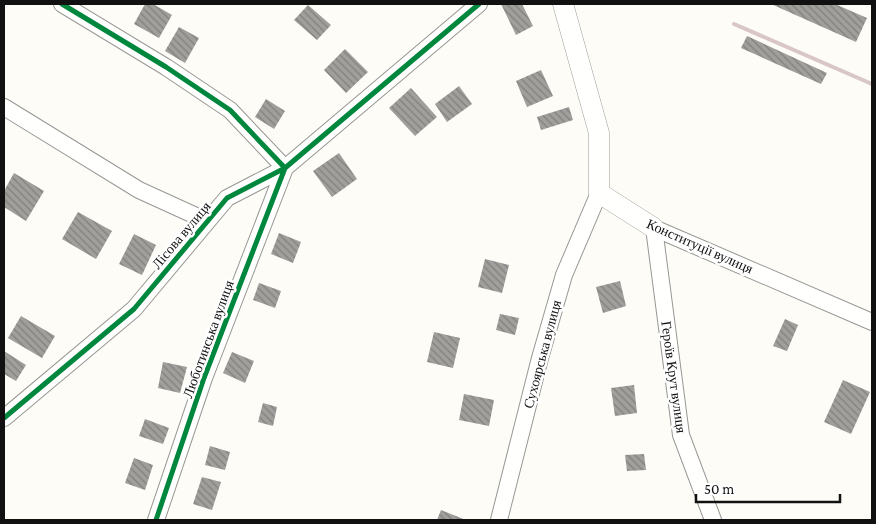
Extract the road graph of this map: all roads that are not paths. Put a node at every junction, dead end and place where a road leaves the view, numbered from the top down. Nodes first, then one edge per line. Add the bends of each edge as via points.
1 (62, 4) edge
2 (479, 4) edge
3 (563, 4) edge
4 (4, 107) edge
5 (284, 168) junction
6 (599, 194) junction
7 (207, 221) junction
8 (654, 228) junction
9 (872, 322) edge
10 (4, 418) edge
11 (156, 520) edge
12 (499, 520) edge
13 (713, 520) edge

1 - 5 street via 166,66 230,110
2 - 5 street, Лісова вулиця
3 - 6 street via 599,133
4 - 7 street via 139,190
5 - 7 street, Лісова вулиця via 226,198
5 - 11 street, Люботинська вулиця via 204,378
6 - 8 street, Конституції вулиця
6 - 12 street, Сухоярська вулиця via 564,275
7 - 10 street, Лісова вулиця via 134,309
8 - 9 street, Конституції вулиця
8 - 13 street, Героїв Крут вулиця via 681,435

